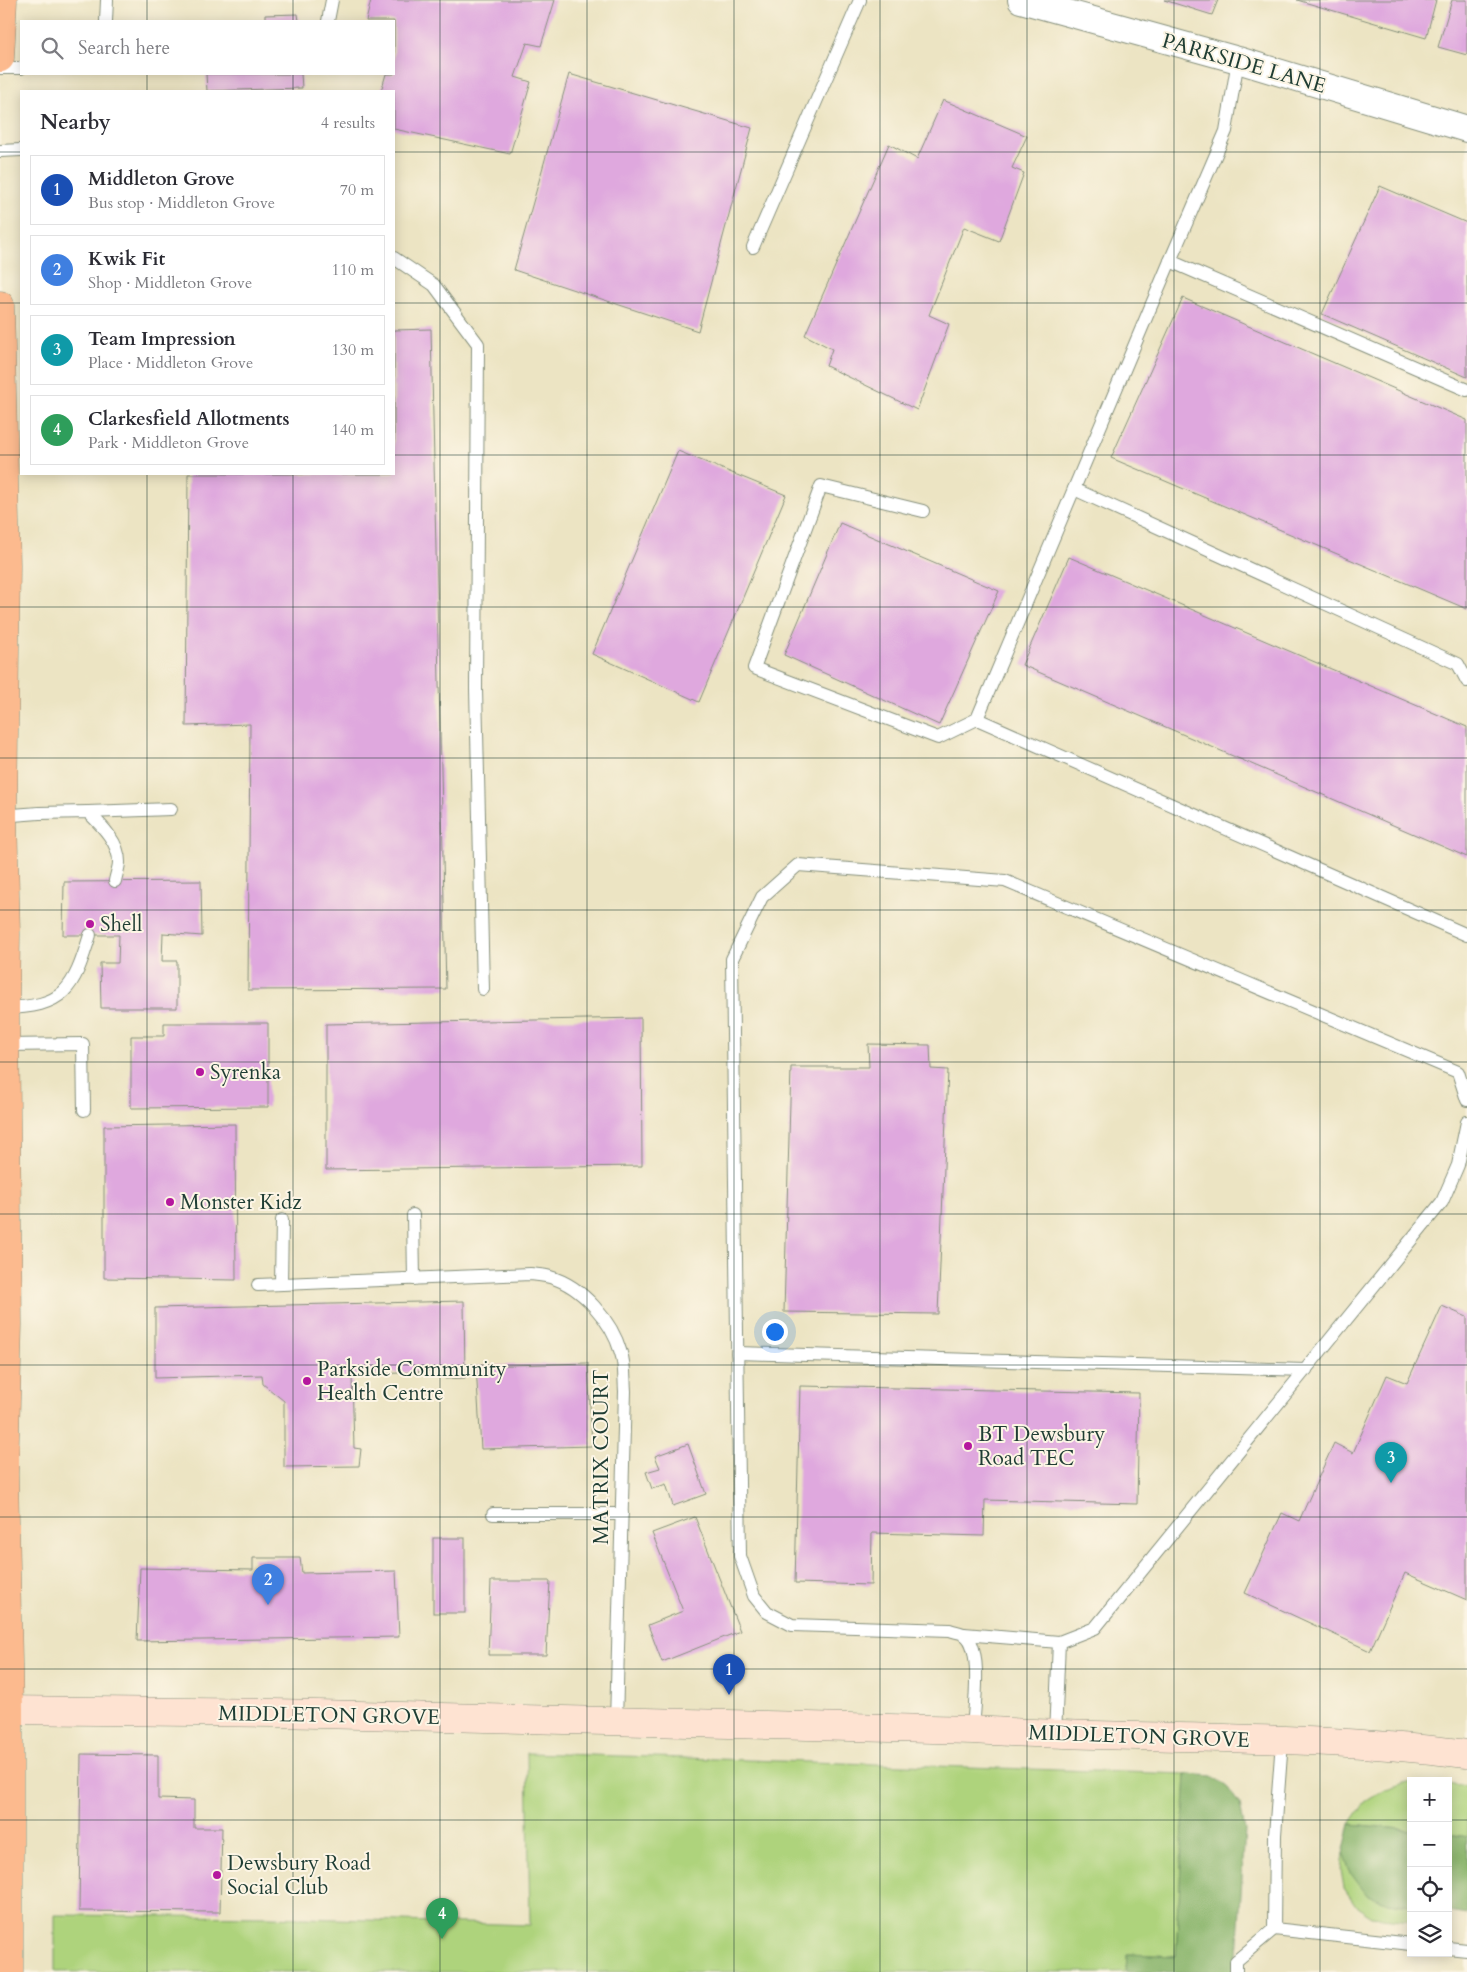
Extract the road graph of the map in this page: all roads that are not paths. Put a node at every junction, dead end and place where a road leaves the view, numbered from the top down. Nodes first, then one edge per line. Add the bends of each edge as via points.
1 (4, 0) edge
2 (107, 0) edge
3 (332, 0) edge
4 (860, 0) edge
5 (1020, 0) edge
6 (106, 20) edge
7 (328, 20) edge
8 (0, 58) edge
9 (1238, 60) junction
10 (0, 68) edge
11 (20, 68) edge
12 (1467, 129) edge
13 (0, 150) edge
14 (20, 150) edge
15 (753, 247) dead end
16 (395, 259) edge
17 (1170, 261) junction
18 (0, 304) edge
19 (1467, 390) edge
20 (1, 392) edge
21 (1074, 489) junction
22 (923, 510) dead end
23 (2, 679) edge
24 (1467, 681) edge
25 (977, 719) junction
26 (171, 809) dead end
27 (88, 812) junction
28 (2, 816) edge
29 (115, 882) dead end
30 (90, 935) dead end
31 (1467, 935) edge
32 (483, 990) dead end
33 (2, 1008) edge
34 (3, 1052) edge
35 (1467, 1100) edge
36 (84, 1110) dead end
37 (1467, 1122) edge
38 (412, 1215) dead end
39 (282, 1220) dead end
40 (4, 1230) edge
41 (414, 1279) junction
42 (281, 1284) junction
43 (258, 1285) dead end
44 (737, 1353) junction
45 (1306, 1370) junction
46 (2, 1513) edge
47 (493, 1514) dead end
48 (622, 1514) junction
49 (964, 1634) junction
50 (1059, 1642) junction
51 (4, 1710) edge
52 (616, 1722) junction
53 (972, 1730) junction
54 (1055, 1735) junction
55 (1282, 1741) junction
56 (1467, 1754) edge
57 (1274, 1929) junction
58 (1407, 1944) edge
59 (1452, 1948) edge
60 (1467, 1950) edge
61 (9, 1972) edge
62 (1236, 1972) edge

1 - 8 main road
2 - 6 lane
3 - 7 lane
4 - 15 lane
5 - 9 street, PARKSIDE LANE
9 - 12 street, PARKSIDE LANE
9 - 17 lane via 1226,131
10 - 11 lane
13 - 14 lane
16 - 32 lane via 434,285 478,344 476,689
17 - 19 lane
17 - 21 lane
18 - 20 main road
20 - 23 main road via 6,565
21 - 24 lane via 1458,664
21 - 25 lane
22 - 25 lane via 821,486 754,668 938,738
23 - 28 main road
25 - 31 lane
26 - 27 lane
27 - 28 lane
27 - 29 lane via 105,829 114,845 119,861
28 - 33 main road via 6,934
30 - 33 lane via 75,978 64,993 46,1002
33 - 34 main road
34 - 36 lane via 83,1044
34 - 40 main road
35 - 44 lane via 1458,1072 1005,882 798,865 762,897 732,959
37 - 45 lane via 1458,1165 1442,1202
38 - 41 lane
39 - 42 lane
40 - 46 main road
41 - 42 lane, MATRIX COURT
41 - 48 lane, MATRIX COURT via 530,1274 550,1277 573,1287 595,1308 611,1330 622,1354 625,1391
42 - 43 lane, MATRIX COURT
44 - 45 lane
44 - 49 lane via 740,1556 754,1596 767,1612 792,1624 950,1630
45 - 50 lane via 1095,1628
46 - 51 main road
47 - 48 lane
48 - 52 lane, MATRIX COURT
49 - 50 lane
49 - 53 lane via 972,1643 976,1670
50 - 54 lane
51 - 52 street, MIDDLETON GROVE via 275,1712
51 - 61 main road
52 - 53 street, MIDDLETON GROVE
53 - 54 street, MIDDLETON GROVE
54 - 55 street, MIDDLETON GROVE
55 - 56 street, MIDDLETON GROVE via 1404,1746
55 - 57 lane via 1275,1835
57 - 58 lane
57 - 62 lane via 1236,1961
59 - 60 lane

